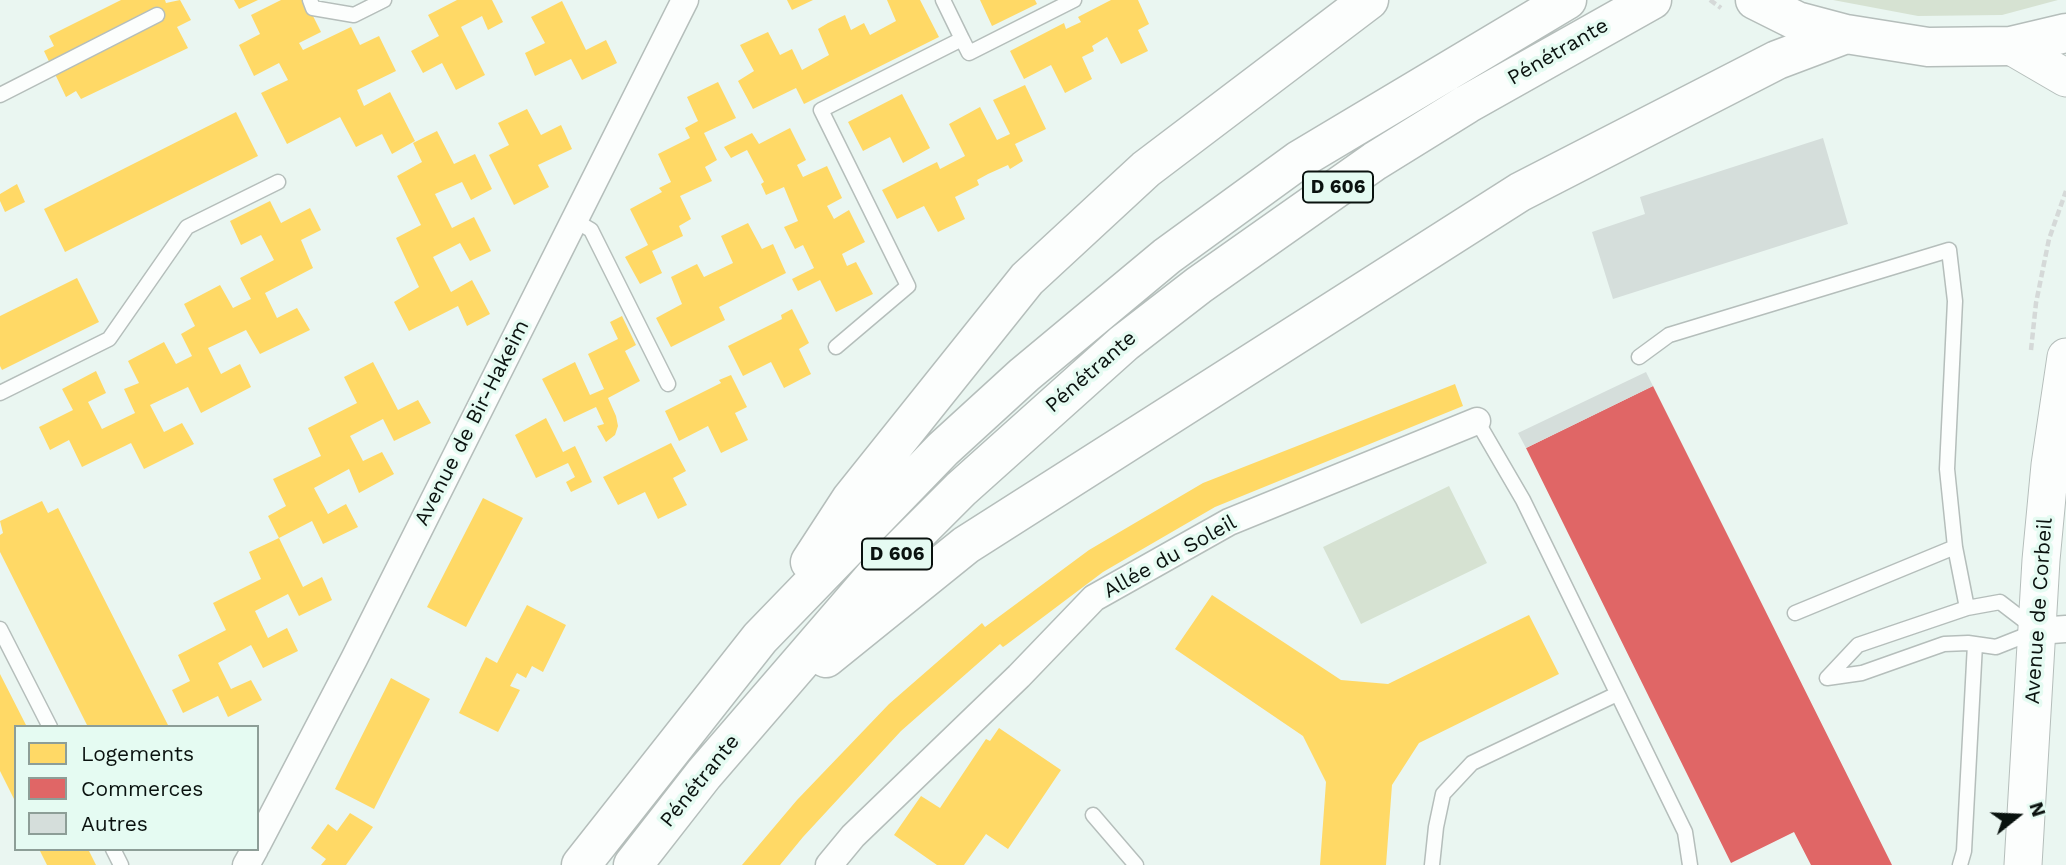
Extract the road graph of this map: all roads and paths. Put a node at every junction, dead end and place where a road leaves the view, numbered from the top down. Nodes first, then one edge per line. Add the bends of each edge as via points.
1 (310, 0) edge
2 (384, 0) edge
3 (685, 0) edge
4 (943, 0) edge
5 (1074, 0) edge
6 (1369, 0) edge
7 (1567, 0) edge
8 (1652, 0) edge
9 (1710, 0) edge
10 (1762, 4) edge
11 (1717, 5) dead end
12 (157, 15) dead end
13 (2066, 33) edge
14 (1846, 34) junction
15 (962, 39) junction
16 (2011, 46) junction
17 (2066, 78) edge
18 (0, 95) edge
19 (278, 181) dead end
20 (574, 220) junction
21 (836, 347) dead end
22 (1639, 357) dead end
23 (2066, 357) edge
24 (668, 384) dead end
25 (0, 393) edge
26 (1477, 421) joint
27 (1955, 547) junction
28 (1967, 608) junction
29 (1795, 613) dead end
30 (0, 629) edge
31 (2052, 630) edge
32 (760, 638) junction
33 (1975, 644) junction
34 (1618, 694) junction
35 (758, 711) junction
36 (49, 725) edge
37 (1093, 815) dead end
38 (259, 841) edge
39 (581, 865) edge
40 (633, 865) edge
41 (829, 865) edge
42 (1136, 865) edge
43 (1432, 865) edge
44 (1690, 865) edge
45 (1960, 865) edge
46 (2024, 865) edge

1 - 2 lane via 313,8 354,15
3 - 20 street, Avenue de Bir-Hakeim
4 - 15 lane
5 - 15 lane via 969,53
6 - 32 main road via 1146,169 1027,279 851,499
7 - 32 main road, Pénétrante / D 606 via 1299,160 1167,256 943,449
8 - 35 main road, Pénétrante / D 606 via 1375,161 1124,343 961,489 879,571
9 - 11 path
10 - 14 main road via 1797,21
12 - 18 lane
13 - 16 main road
14 - 16 main road via 1928,47
14 - 35 main road via 1777,60 1520,192 966,545
15 - 21 lane via 821,110 908,286
16 - 17 main road
19 - 25 lane via 187,227 109,339
20 - 24 lane via 591,230
20 - 38 street, Avenue de Bir-Hakeim
22 - 27 lane via 1669,335 1949,250 1955,301 1947,469
23 - 31 main road, Avenue de Corbeil via 2041,560
26 - 34 lane via 1523,500
26 - 41 street, Allée du Soleil via 1229,522 1094,598
27 - 28 lane
27 - 29 lane
28 - 31 lane via 2000,602
28 - 33 lane via 1858,645 1827,678 1862,673 1944,644
30 - 36 lane
31 - 33 lane via 1996,647
31 - 46 main road, Avenue de Corbeil
32 - 39 main road, Pénétrante / D 606
33 - 45 lane
34 - 43 lane via 1472,763 1443,794
34 - 44 lane via 1685,832
35 - 40 main road, Pénétrante / D 606
37 - 42 lane

